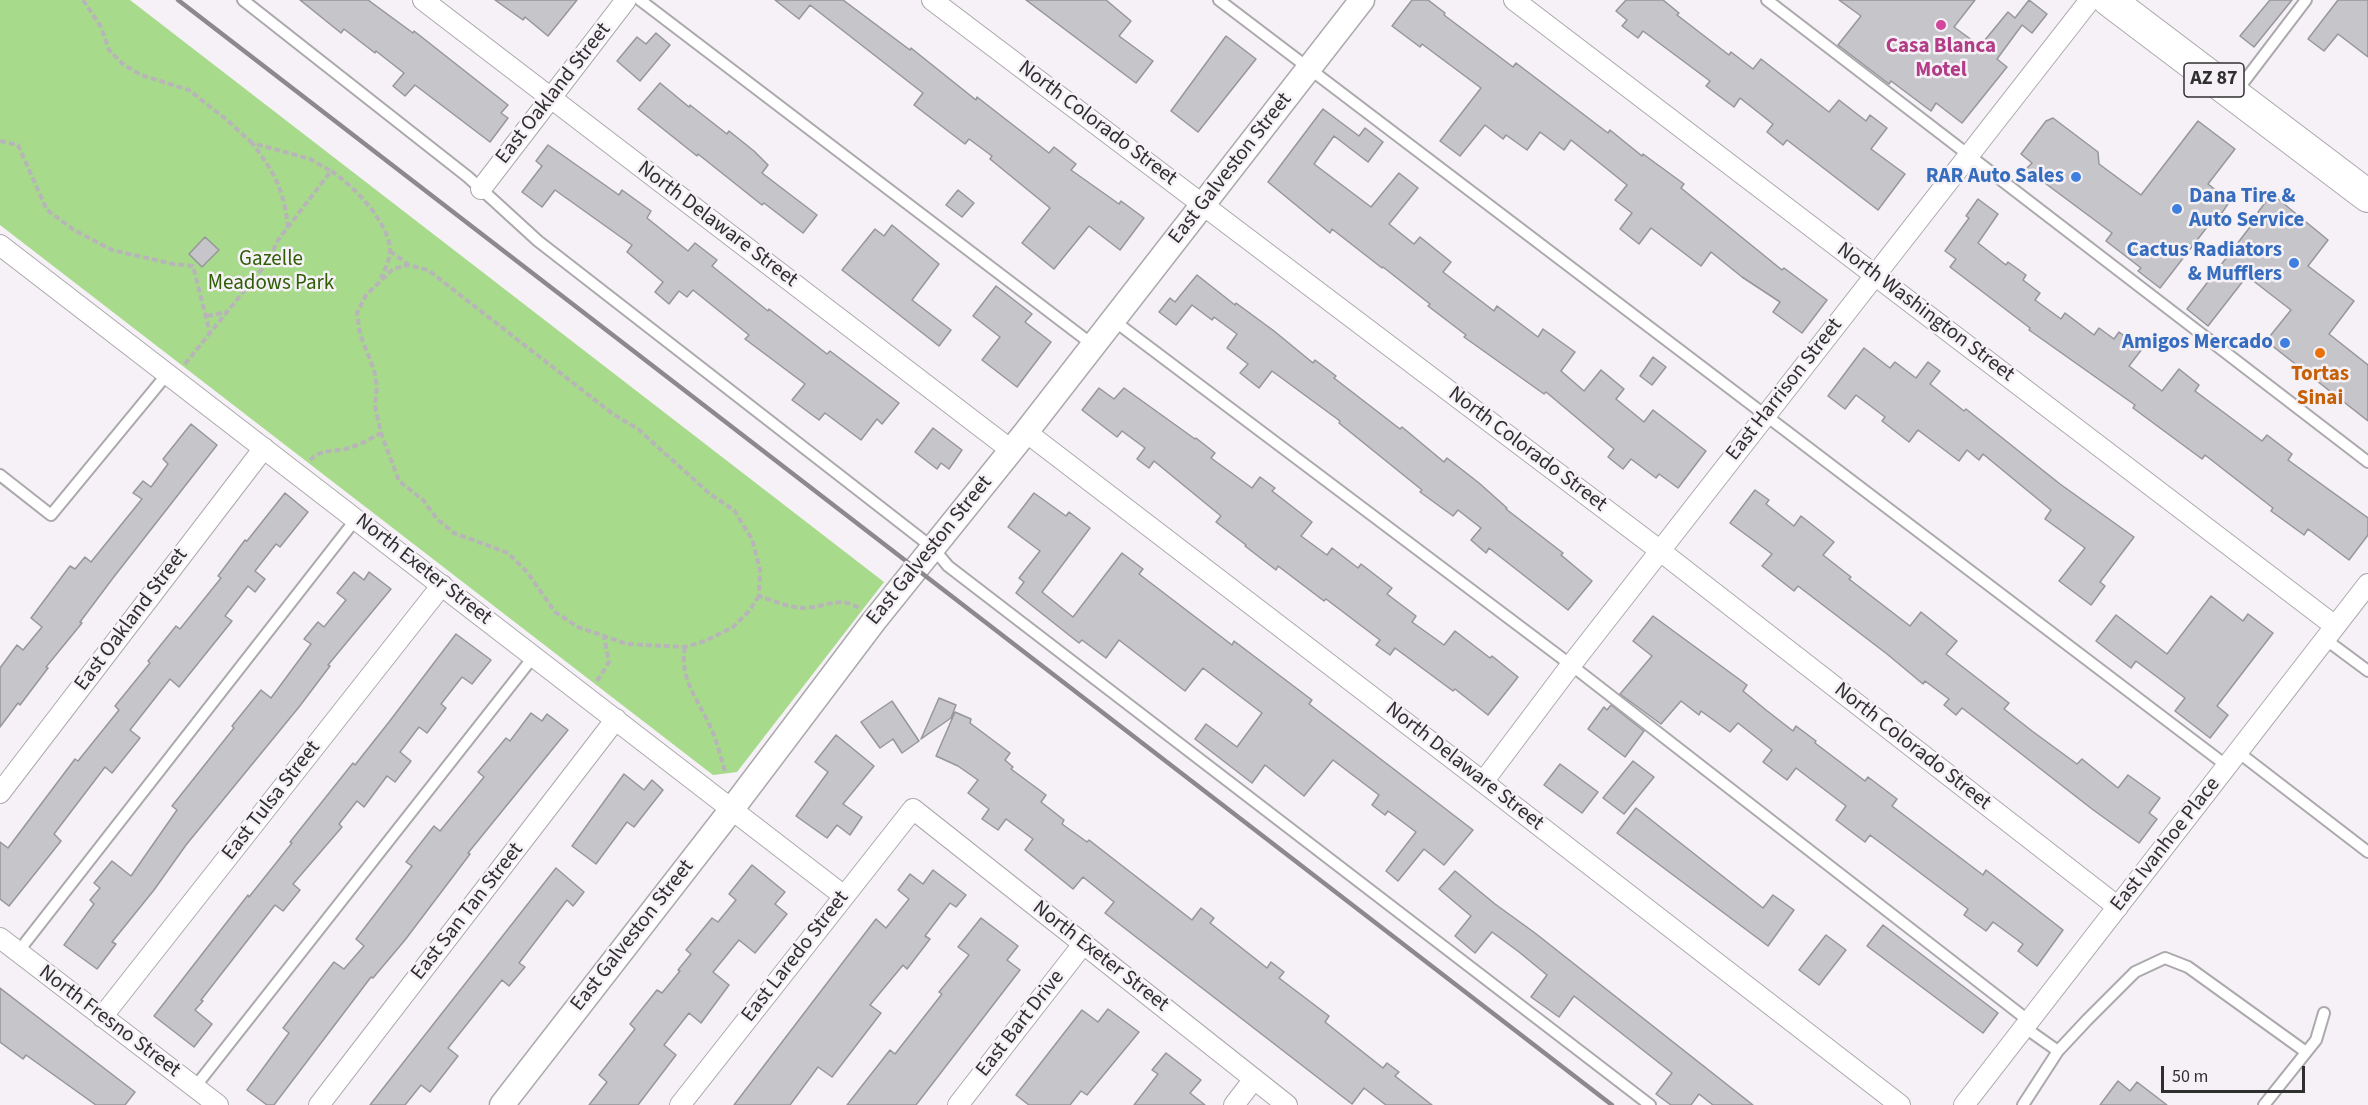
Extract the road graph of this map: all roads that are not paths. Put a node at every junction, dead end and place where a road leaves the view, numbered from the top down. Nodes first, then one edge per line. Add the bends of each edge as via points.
1 (243, 0) edge
2 (423, 0) edge
3 (626, 0) edge
4 (640, 0) edge
5 (932, 0) edge
6 (1219, 0) edge
7 (1362, 0) edge
8 (1514, 0) edge
9 (1767, 0) edge
10 (2090, 0) edge
11 (2109, 0) edge
12 (2306, 0) edge
13 (1310, 69) junction
14 (2234, 94) junction
15 (550, 99) junction
16 (1968, 155) junction
17 (481, 189) junction
18 (2368, 196) edge
19 (1203, 204) junction
20 (0, 245) edge
21 (1874, 274) junction
22 (1113, 320) junction
23 (1093, 345) junction
24 (176, 369) junction
25 (1766, 415) junction
26 (1018, 441) junction
27 (264, 448) junction
28 (2368, 462) edge
29 (0, 475) edge
30 (356, 519) junction
31 (933, 548) junction
32 (1661, 552) junction
33 (2368, 584) edge
34 (442, 585) junction
35 (2330, 633) junction
36 (534, 656) junction
37 (1571, 665) junction
38 (2368, 671) edge
39 (616, 720) junction
40 (2232, 759) junction
41 (1483, 782) junction
42 (0, 793) edge
43 (732, 809) junction
44 (913, 809) joint
45 (2368, 852) edge
46 (844, 896) junction
47 (2118, 907) junction
48 (0, 938) edge
49 (1084, 943) junction
50 (18, 952) junction
51 (2324, 1013) dead end
52 (102, 1017) junction
53 (2027, 1024) junction
54 (2058, 1051) junction
55 (2306, 1052) junction
56 (1254, 1079) junction
57 (195, 1087) junction
58 (218, 1105) edge
59 (319, 1105) edge
60 (502, 1105) edge
61 (680, 1105) edge
62 (958, 1105) edge
63 (1234, 1105) edge
64 (1287, 1105) edge
65 (1650, 1105) edge
66 (1900, 1105) edge
67 (1964, 1105) edge
68 (2023, 1105) edge
69 (2264, 1105) edge

1 - 17 lane
2 - 15 street, North Delaware Street
3 - 15 street, East Oakland Street
4 - 23 lane
5 - 19 street, North Colorado Street
6 - 13 lane
7 - 13 street, East Galveston Street
8 - 21 street, North Washington Street
9 - 16 lane
10 - 16 street, East Harrison Street
11 - 14 main road, AZ 87
12 - 14 lane
13 - 19 street, East Galveston Street
13 - 25 lane
14 - 18 main road, AZ 87
15 - 17 street, East Oakland Street
15 - 26 street, North Delaware Street
16 - 21 street, East Harrison Street
16 - 28 lane
17 - 31 lane via 538,241
19 - 22 street, East Galveston Street
19 - 32 street, North Colorado Street
20 - 24 street, North Exeter Street
21 - 25 street, East Harrison Street
21 - 35 street, North Washington Street
22 - 23 street, East Galveston Street
22 - 37 lane
23 - 26 street, East Galveston Street
24 - 27 street, North Exeter Street
24 - 29 lane via 51,515
25 - 32 street, East Harrison Street
25 - 40 lane
26 - 31 street, East Galveston Street
26 - 41 street, North Delaware Street
27 - 30 street, North Exeter Street
27 - 42 street, East Oakland Street
30 - 34 street, North Exeter Street
30 - 50 lane
31 - 43 street, East Galveston Street
31 - 65 lane via 948,566
32 - 37 street, East Harrison Street
32 - 47 street, North Colorado Street
33 - 35 street, East Ivanhoe Place
34 - 36 street, North Exeter Street
34 - 52 street, East Tulsa Street
35 - 38 lane
35 - 40 street, East Ivanhoe Place
36 - 39 street, North Exeter Street
36 - 57 lane
37 - 41 street, East Harrison Street
37 - 53 lane
39 - 43 street, North Exeter Street
39 - 59 street, East San Tan Street
40 - 45 lane
40 - 47 street, East Ivanhoe Place
41 - 66 street, North Delaware Street
43 - 46 street, North Exeter Street
43 - 60 street, East Galveston Street
44 - 46 street, East Laredo Street
44 - 49 street, North Exeter Street
46 - 61 street, East Laredo Street
47 - 53 street, East Ivanhoe Place
48 - 50 street, North Fresno Street
49 - 56 street, North Exeter Street
49 - 62 street, East Bart Drive
50 - 52 street, North Fresno Street
51 - 55 lane via 2316,1040
52 - 57 street, North Fresno Street
53 - 54 lane
53 - 67 street, East Ivanhoe Place
54 - 55 lane via 2135,972 2165,958 2188,967
54 - 68 lane
55 - 69 lane
56 - 63 street
56 - 64 street, North Exeter Street
57 - 58 street, North Fresno Street

